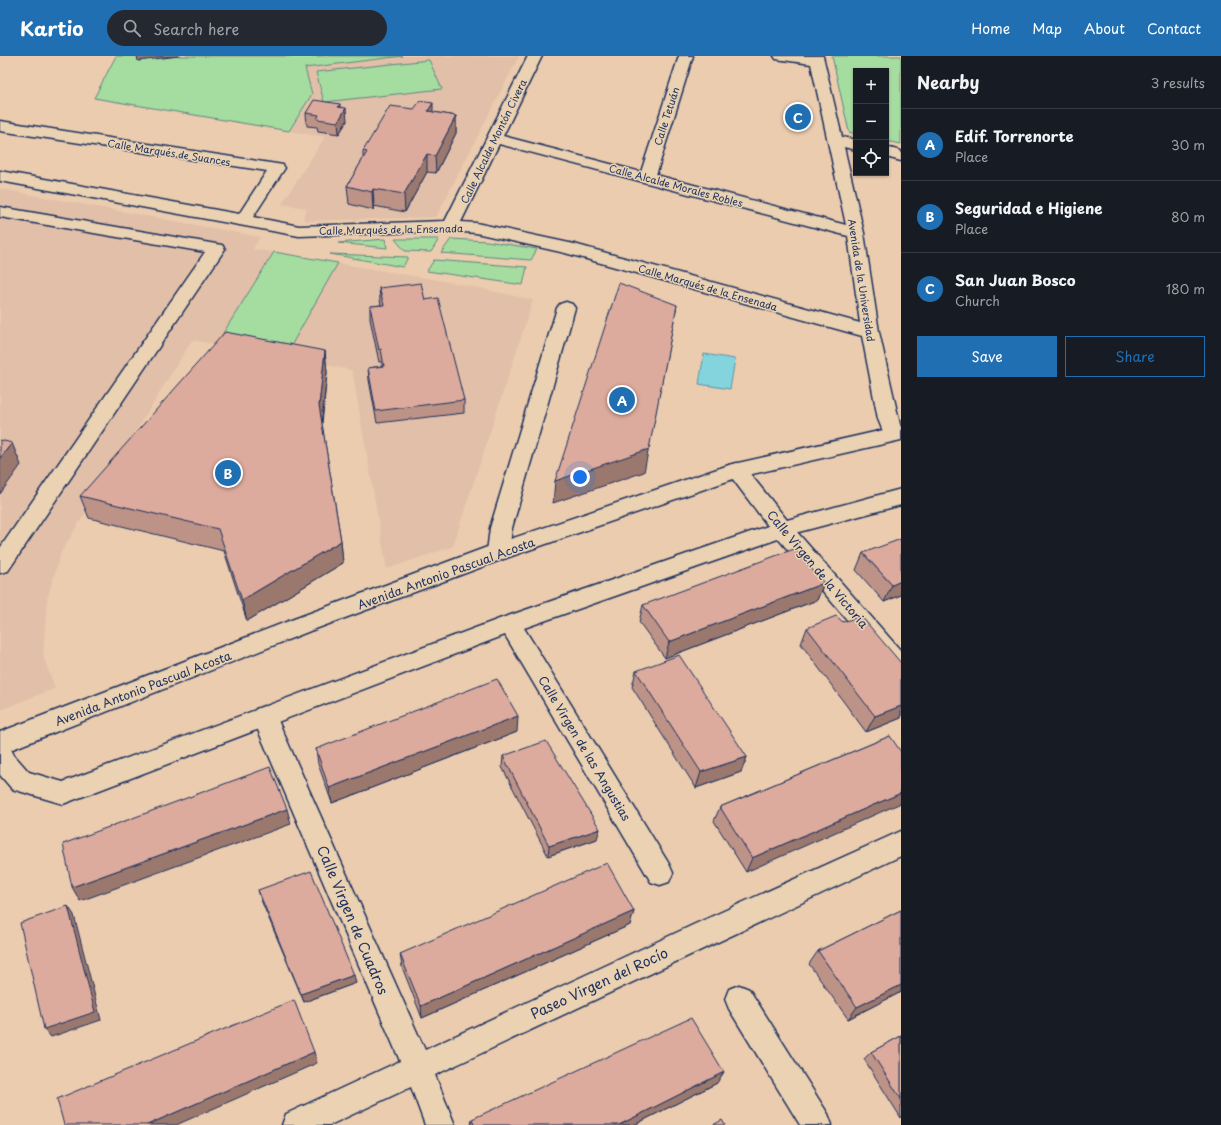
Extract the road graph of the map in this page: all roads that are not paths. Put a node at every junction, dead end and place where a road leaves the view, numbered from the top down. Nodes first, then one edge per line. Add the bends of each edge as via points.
1 (535, 56) edge
2 (686, 56) edge
3 (781, 56) edge
4 (816, 58) edge
5 (0, 126) edge
6 (495, 138) junction
7 (834, 140) junction
8 (853, 144) edge
9 (889, 153) edge
10 (901, 156) edge
11 (0, 176) edge
12 (647, 177) junction
13 (0, 212) edge
14 (243, 220) junction
15 (451, 226) junction
16 (856, 233) junction
17 (566, 308) dead end
18 (870, 332) junction
19 (897, 433) edge
20 (736, 470) junction
21 (901, 498) edge
22 (783, 530) junction
23 (498, 552) junction
24 (0, 565) edge
25 (510, 624) junction
26 (901, 667) edge
27 (264, 716) junction
28 (0, 744) edge
29 (0, 754) edge
30 (901, 843) edge
31 (660, 873) dead end
32 (739, 999) dead end
33 (418, 1068) junction
34 (297, 1125) edge
35 (440, 1125) edge
36 (816, 1125) edge

1 - 6 street, Calle Alcalde Montón Civera
2 - 12 street, Calle Tetuán
3 - 4 street
4 - 7 street, Avenida de la Universidad
5 - 14 street, Calle Marqués de Suances via 276,168
6 - 12 street, Calle Alcalde Morales Robles
6 - 15 street, Calle Alcalde Montón Civera
7 - 8 street
7 - 16 street, Avenida de la Universidad
9 - 10 street
11 - 14 street, Calle Marqués de la Ensenada
12 - 16 street, Calle Alcalde Morales Robles
13 - 24 street via 216,249
14 - 15 street, Calle Marqués de la Ensenada via 299,232
15 - 18 street, Calle Marqués de la Ensenada via 476,228 568,248
16 - 18 street, Avenida de la Universidad
17 - 23 street via 501,528
18 - 19 street, Avenida de la Universidad via 888,419
19 - 20 street, Avenida Antonio Pascual Acosta
20 - 22 street, Calle Virgen de la Victoria
20 - 23 street, Avenida Antonio Pascual Acosta
21 - 22 street
22 - 25 street
22 - 26 street, Calle Virgen de la Victoria
23 - 28 street, Avenida Antonio Pascual Acosta via 295,628
25 - 27 street
25 - 31 street, Calle Virgen de las Angustias
27 - 29 street via 63,793 21,781
27 - 33 street, Calle Virgen de Cuadros
30 - 33 street, Paseo Virgen del Rocío
32 - 36 street
33 - 34 street, Paseo Virgen del Rocío
33 - 35 street, Calle Virgen de Cuadros

